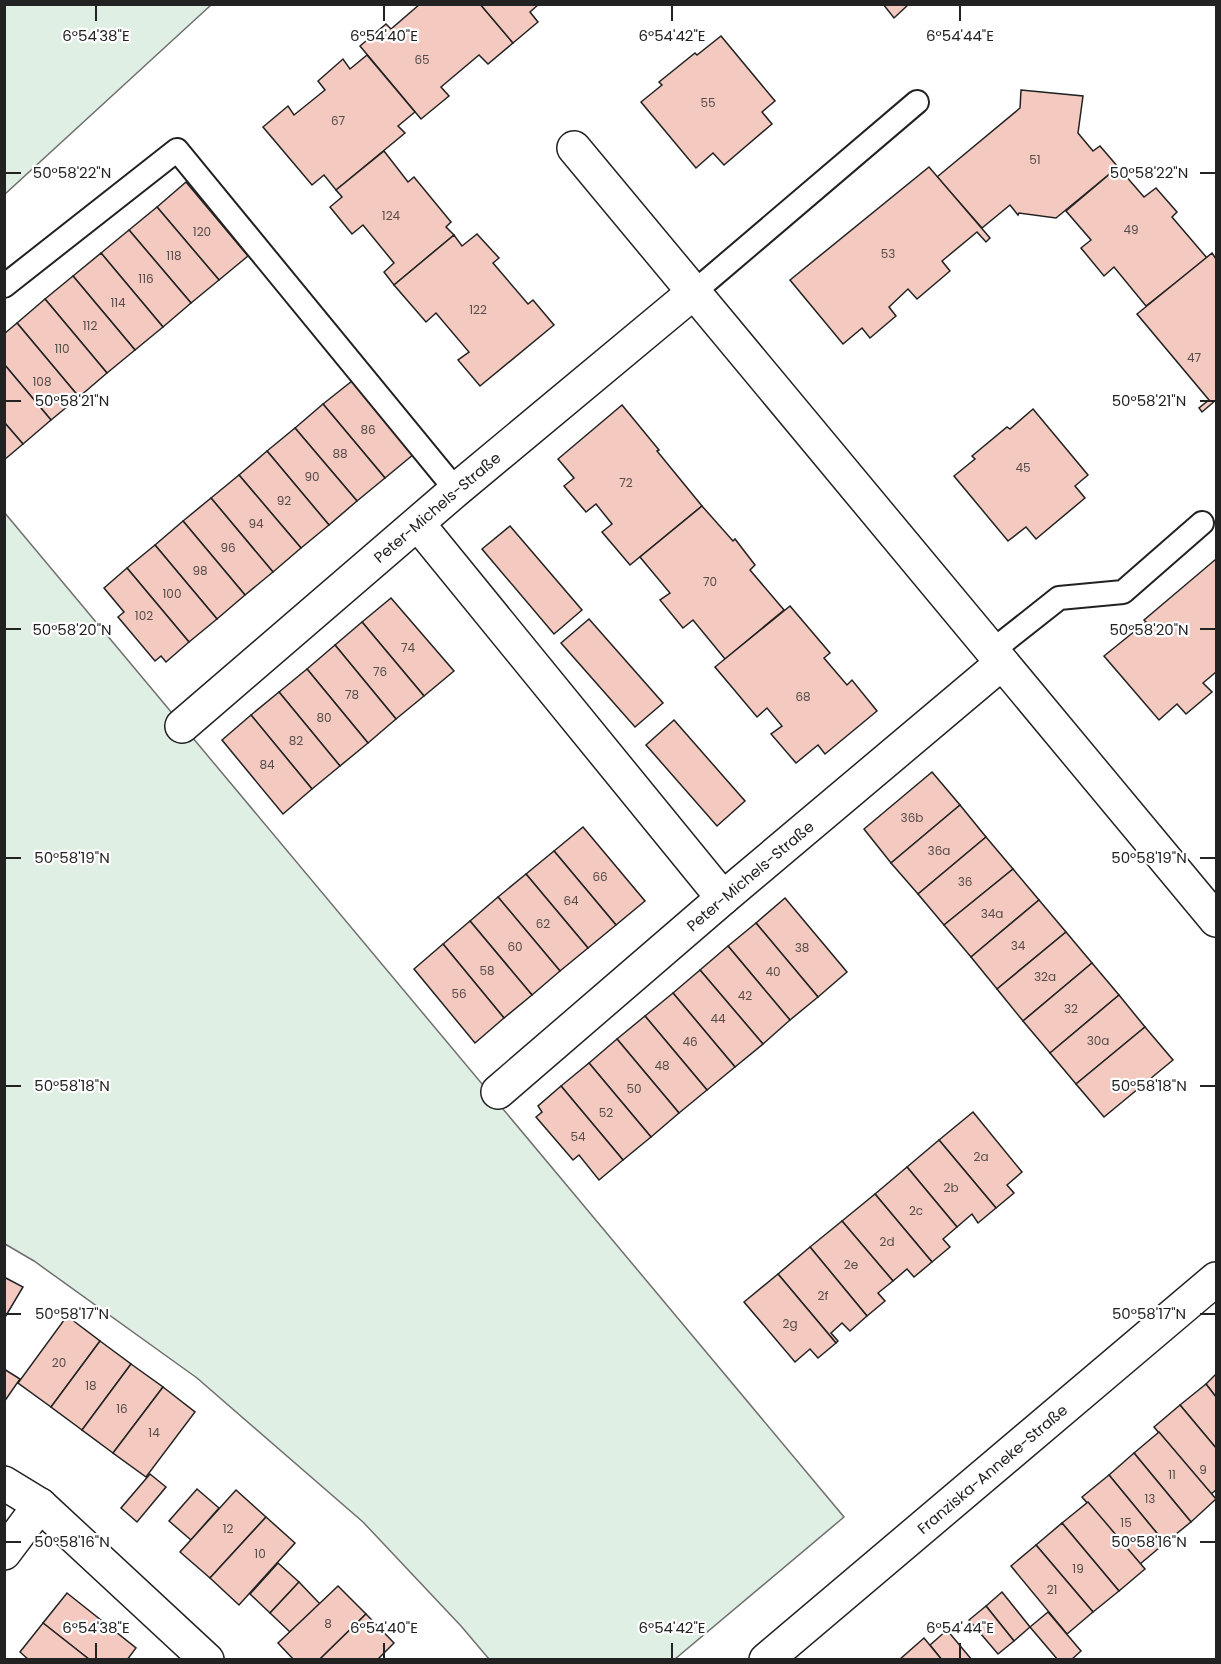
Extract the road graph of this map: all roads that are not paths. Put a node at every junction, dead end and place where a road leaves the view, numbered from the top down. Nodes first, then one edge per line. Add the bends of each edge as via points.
1 (917, 102) dead end
2 (574, 148) dead end
3 (4, 286) edge
4 (694, 292) junction
5 (456, 490) junction
6 (1202, 523) dead end
7 (418, 524) junction
8 (997, 657) junction
9 (182, 726) dead end
10 (723, 898) junction
11 (1216, 921) edge
12 (498, 1092) dead end
13 (1216, 1279) edge
14 (4, 1483) edge
15 (40, 1505) junction
16 (4, 1553) edge
17 (207, 1659) edge
18 (766, 1659) edge

1 - 4 lane
2 - 4 street
3 - 5 lane via 177,150
4 - 5 street, Peter-Michels-Straße
4 - 8 street
5 - 7 street, Peter-Michels-Straße
6 - 8 lane via 1122,592 1059,598
7 - 9 street, Peter-Michels-Straße
7 - 10 street
8 - 10 street, Peter-Michels-Straße
8 - 11 street
10 - 12 street, Peter-Michels-Straße
13 - 18 street, Franziska-Anneke-Straße
14 - 15 street
15 - 16 street
15 - 17 street

